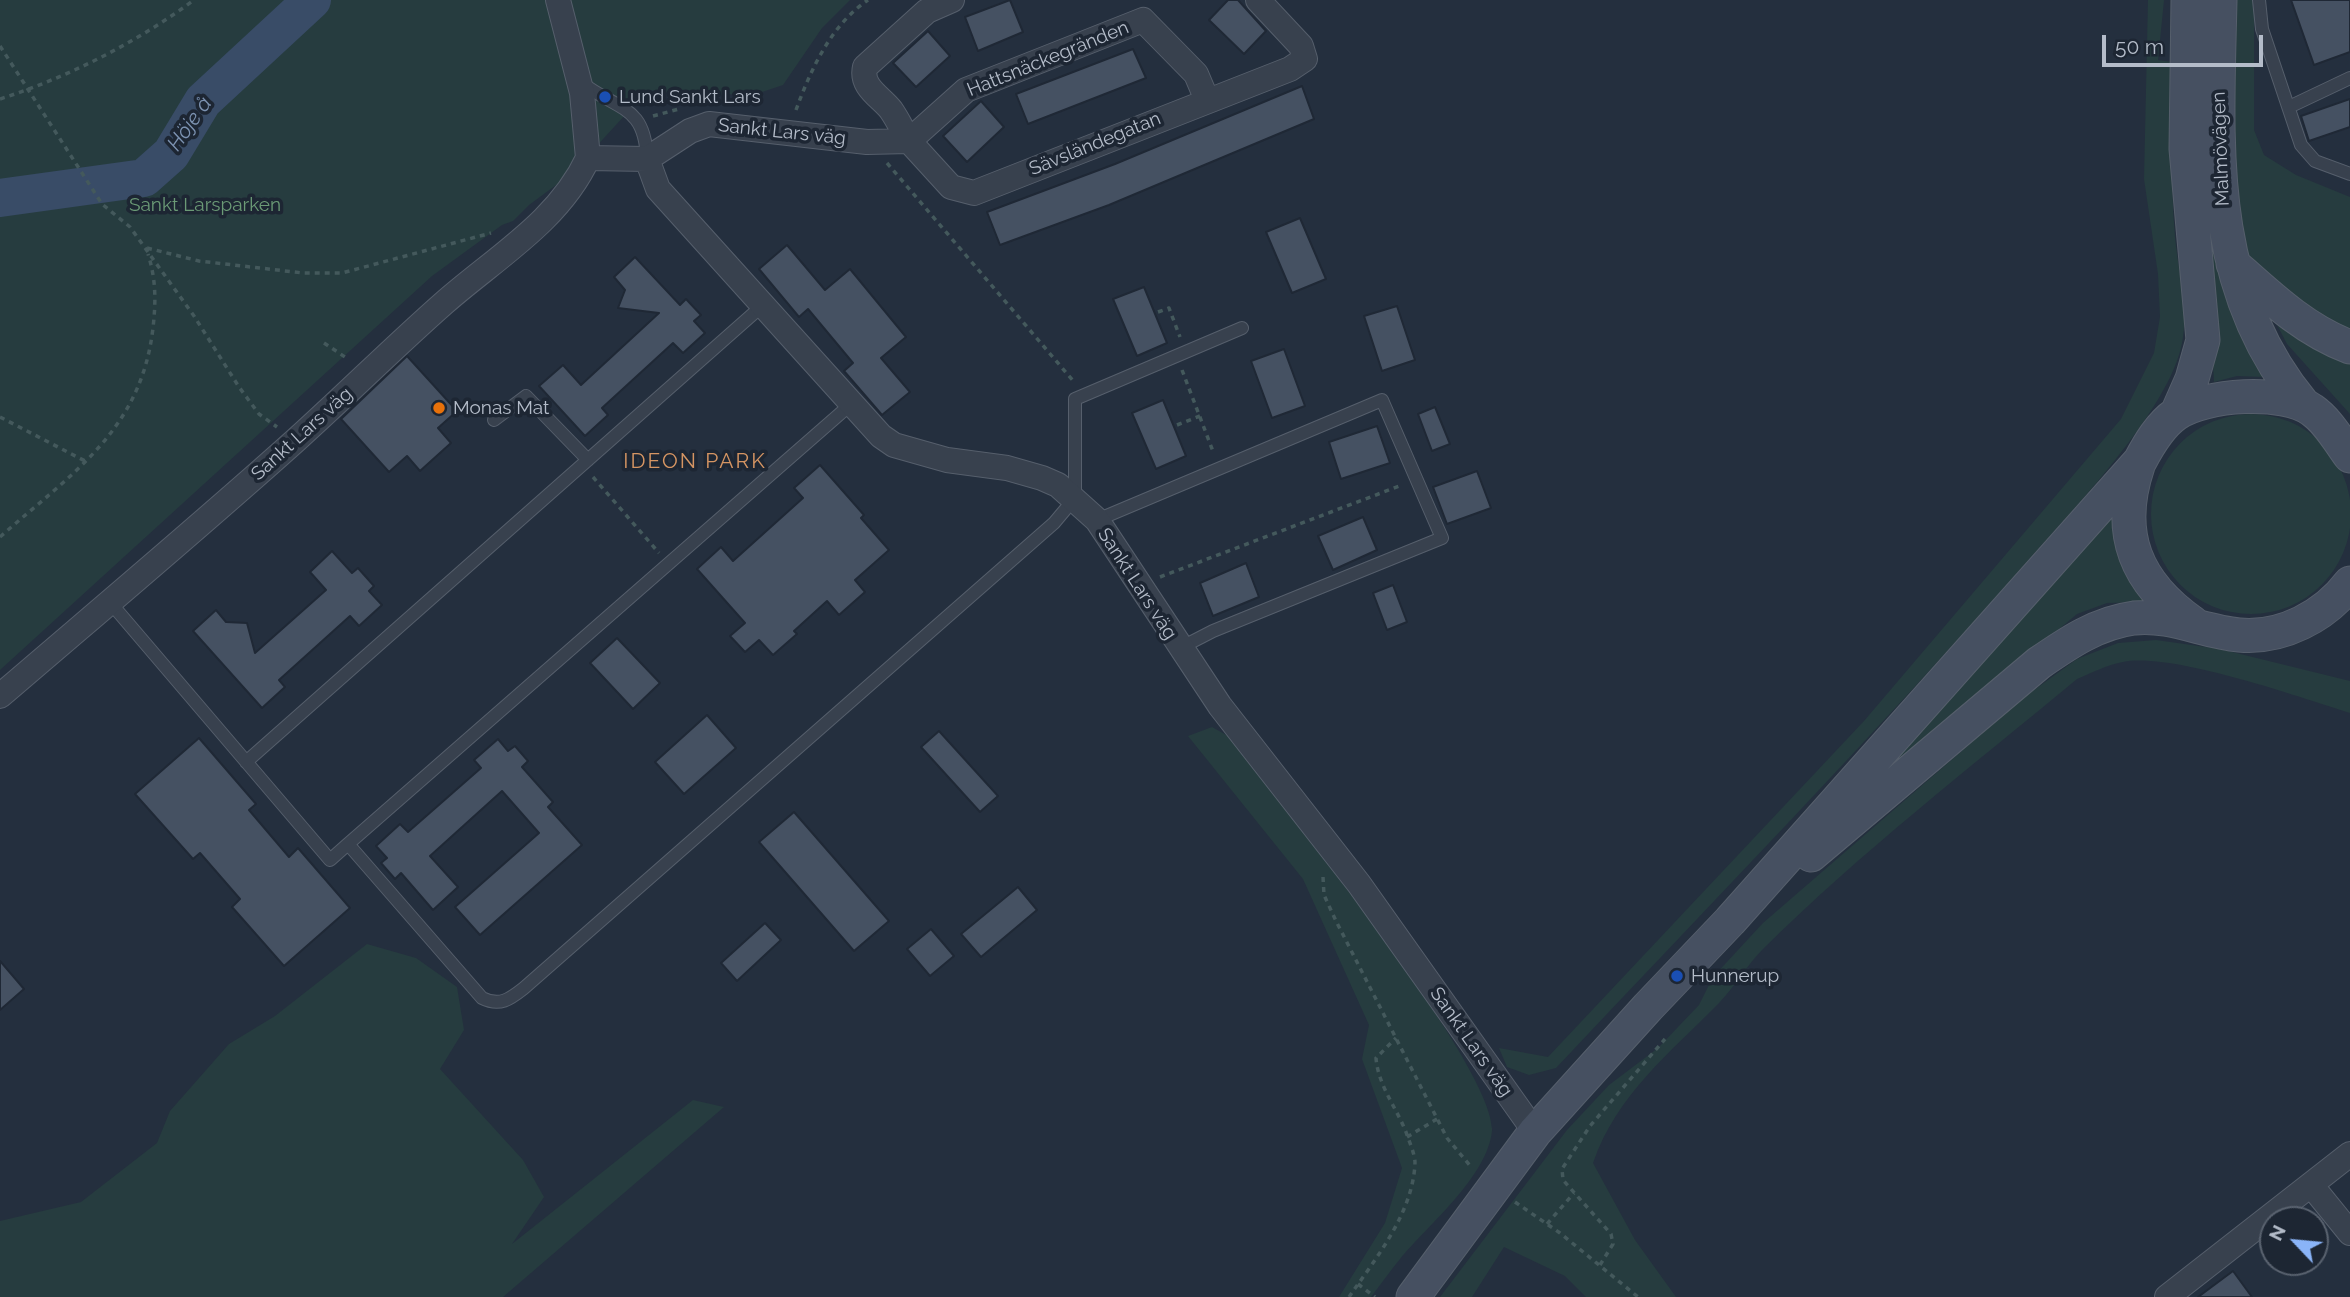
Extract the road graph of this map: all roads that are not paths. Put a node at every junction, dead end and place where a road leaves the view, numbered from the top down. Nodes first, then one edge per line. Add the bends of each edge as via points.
1 (558, 0) edge
2 (953, 0) edge
3 (1258, 0) edge
4 (2188, 0) edge
5 (2220, 0) edge
6 (2259, 0) edge
7 (576, 78) junction
8 (2350, 78) edge
9 (1207, 100) junction
10 (2289, 107) junction
11 (887, 141) junction
12 (588, 158) junction
13 (647, 159) junction
14 (2350, 174) edge
15 (2233, 264) junction
16 (762, 306) junction
17 (1242, 328) dead end
18 (2350, 347) edge
19 (2303, 404) junction
20 (850, 405) junction
21 (2176, 413) junction
22 (494, 420) dead end
23 (2346, 442) edge
24 (2140, 460) junction
25 (585, 462) junction
26 (1075, 498) junction
27 (1097, 520) junction
28 (2350, 583) edge
29 (109, 601) junction
30 (2193, 623) junction
31 (1179, 649) junction
32 (0, 696) edge
33 (246, 762) junction
34 (348, 844) junction
35 (1730, 921) junction
36 (1535, 1132) junction
37 (2350, 1154) edge
38 (2311, 1185) junction
39 (2350, 1233) edge
40 (1413, 1297) edge
41 (2167, 1297) edge

1 - 7 street
2 - 11 street, Sävsländegatan via 926,11 865,68 869,88 891,110
3 - 9 street, Sävsländegatan via 1301,46 1305,59
4 - 21 main road, Malmövägen via 2186,149 2203,340
5 - 15 main road, Malmövägen via 2219,183
6 - 10 lane via 2262,29
7 - 12 street via 587,126
7 - 13 lane via 640,121
8 - 10 lane
9 - 11 street, Sävsländegatan via 974,193 951,187
9 - 11 street, Hattsnäckegränden via 1196,74 1143,20 966,90
10 - 14 lane via 2301,145 2315,161
11 - 13 street, Sankt Lars väg via 709,124
12 - 13 street
12 - 29 street, Sankt Lars väg via 580,177 533,230 443,304 295,441
13 - 16 street, Sankt Lars väg via 658,189
15 - 18 main road via 2284,310 2328,339
15 - 19 main road, Malmövägen via 2260,341
16 - 20 street, Sankt Lars väg
16 - 25 lane
17 - 26 lane via 1075,398
19 - 21 main road via 2257,395
19 - 23 main road, Malmövägen
20 - 26 street, Sankt Lars väg via 894,444 947,460 1042,478
20 - 34 lane
21 - 24 main road
22 - 25 lane via 526,396
24 - 30 main road via 2129,490 2133,552 2160,597
24 - 35 main road
25 - 33 lane
26 - 27 street, Sankt Lars väg
26 - 34 lane via 1054,523 503,1002 482,998
27 - 31 street, Sankt Lars väg
27 - 31 lane via 1382,400 1442,538
28 - 30 main road via 2336,601 2307,620 2274,632 2240,635
29 - 32 street, Sankt Lars väg
29 - 33 lane
30 - 35 main road via 2135,618 2077,636
31 - 36 street, Sankt Lars väg via 1359,884
33 - 34 lane via 330,860
35 - 36 main road
36 - 40 main road
37 - 38 street
38 - 39 street
38 - 41 street

